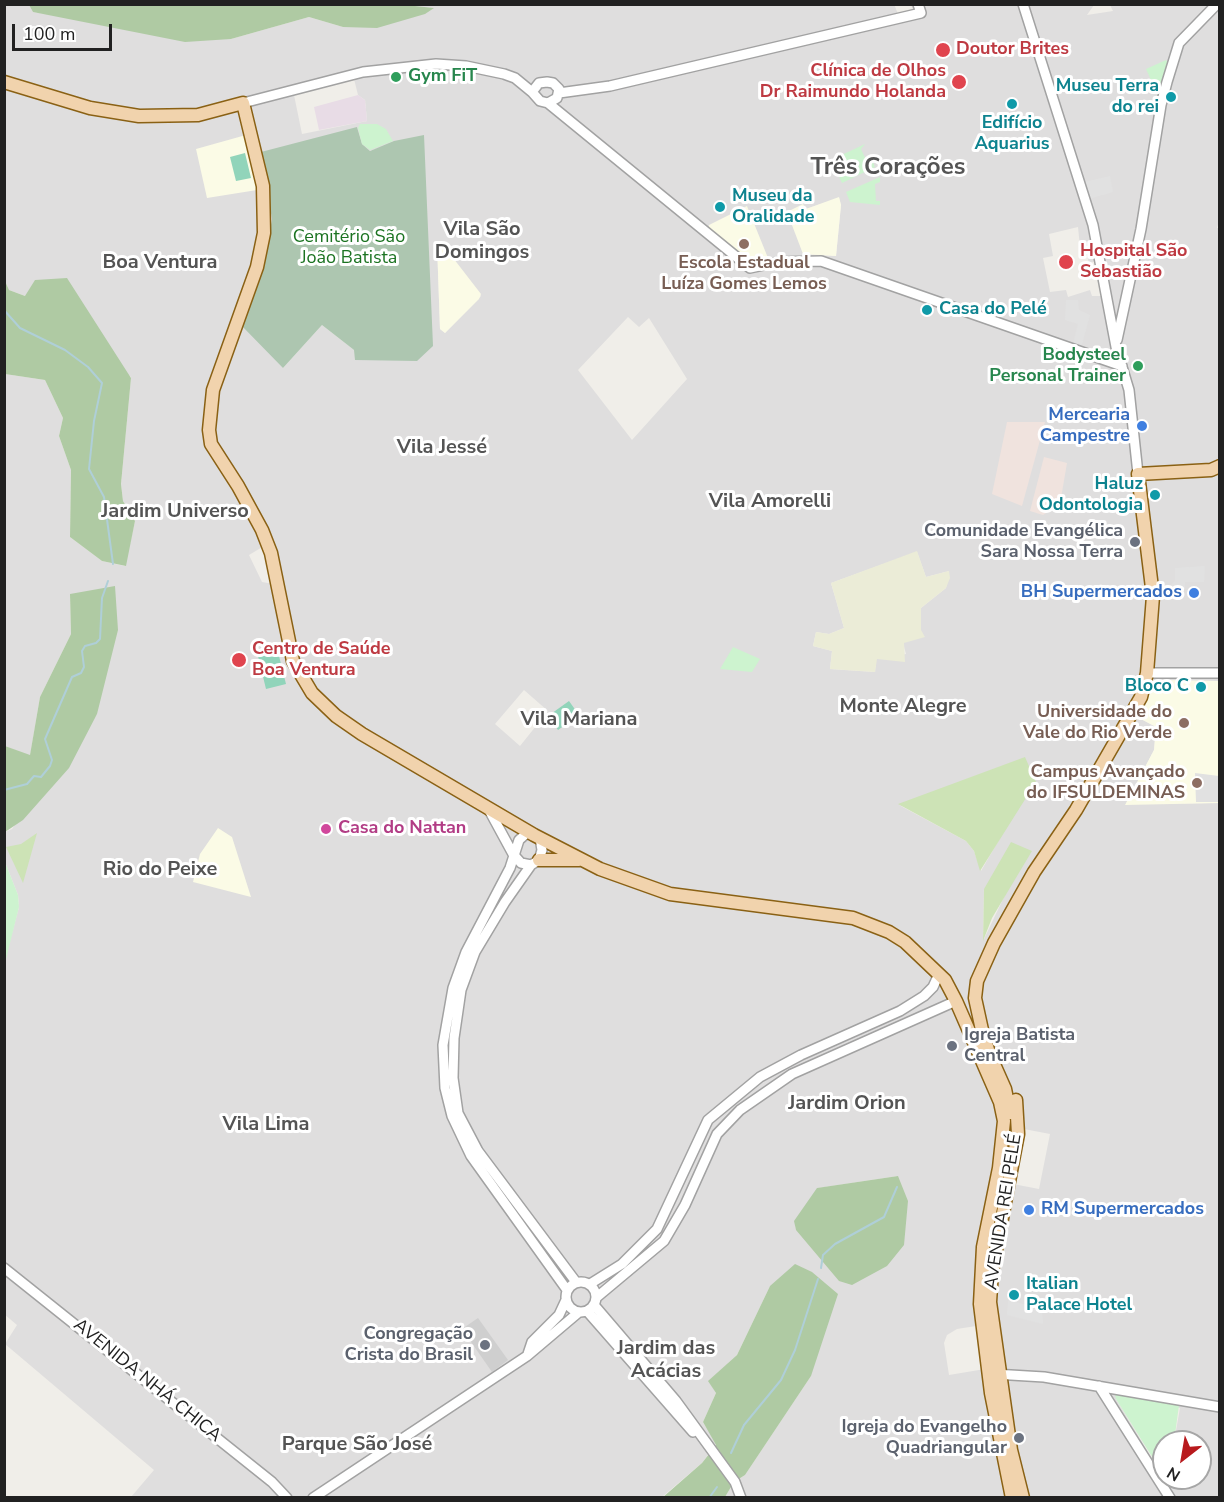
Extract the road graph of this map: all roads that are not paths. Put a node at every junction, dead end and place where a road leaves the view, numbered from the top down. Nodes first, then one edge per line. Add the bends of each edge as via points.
1 (1023, 4) edge
2 (1217, 4) edge
3 (920, 9) edge
4 (515, 78) junction
5 (4, 82) edge
6 (539, 83) junction
7 (532, 92) junction
8 (554, 98) junction
9 (243, 103) junction
10 (1116, 343) junction
11 (1122, 366) junction
12 (1220, 466) edge
13 (1138, 474) junction
14 (1147, 673) junction
15 (1220, 673) edge
16 (488, 808) junction
17 (528, 832) junction
18 (540, 838) junction
19 (513, 854) junction
20 (581, 860) junction
21 (535, 863) junction
22 (939, 974) junction
23 (924, 996) junction
24 (956, 1001) junction
25 (932, 1011) junction
26 (986, 1041) junction
27 (981, 1059) junction
28 (1005, 1089) junction
29 (1017, 1104) junction
30 (999, 1168) junction
31 (4, 1268) edge
32 (576, 1282) junction
33 (590, 1284) junction
34 (567, 1295) junction
35 (589, 1306) junction
36 (527, 1356) junction
37 (993, 1374) junction
38 (1099, 1386) junction
39 (1220, 1407) edge
40 (287, 1497) edge
41 (313, 1497) edge
42 (741, 1497) edge
43 (1012, 1497) edge
44 (1023, 1497) edge
45 (1170, 1497) edge

1 - 10 street via 1093,225
2 - 10 street via 1179,43 1161,105 1141,229
3 - 8 street
4 - 6 street
4 - 7 street
4 - 9 street via 427,61 363,72
5 - 9 main road via 90,108 139,116 198,115
6 - 7 street
6 - 8 street via 553,83 559,89
7 - 8 street via 540,101
8 - 11 street via 561,114 750,268 778,262 821,261
9 - 16 main road via 256,148 266,218 257,267 213,390 209,415 211,444 262,530 276,567 292,661 312,693 362,734
10 - 11 street
11 - 13 street via 1130,390
12 - 13 main road via 1211,470
13 - 14 main road via 1153,596
14 - 15 street
14 - 26 main road via 1134,711 1034,872 982,966 975,998
16 - 17 main road
16 - 19 street
17 - 18 main road
17 - 19 street
18 - 20 main road
18 - 21 street via 542,850
19 - 21 street via 521,863
19 - 34 street via 453,988 444,1046 445,1088 452,1116 471,1156
20 - 21 main road
20 - 22 main road via 670,894 862,921 905,942
21 - 32 street via 476,952 460,990 453,1078 458,1113 478,1151
22 - 23 street
22 - 24 main road
23 - 25 street via 932,1000
23 - 33 street via 760,1077 708,1120 657,1229 622,1264
24 - 25 street
24 - 27 main road
25 - 35 street via 792,1074 740,1110 717,1134 664,1241
26 - 28 main road
26 - 29 main road, AVENIDA REI PELÉ via 1000,1061
27 - 28 main road
27 - 30 main road via 1004,1121
28 - 29 main road
28 - 30 main road via 1010,1126
29 - 37 main road, AVENIDA REI PELÉ via 1018,1134 991,1279
30 - 37 main road, AVENIDA REI PELÉ via 983,1247 980,1304
31 - 40 street, AVENIDA NHÁ CHICA
32 - 33 street
32 - 34 street
33 - 35 street
34 - 35 street via 571,1308
34 - 36 street via 559,1315 532,1342
35 - 36 street
35 - 42 street via 676,1401 735,1482
36 - 41 street
37 - 38 street
37 - 43 main road, AVENIDA REI PELÉ
37 - 44 main road, AVENIDA REI PELÉ
38 - 39 street
38 - 45 street

